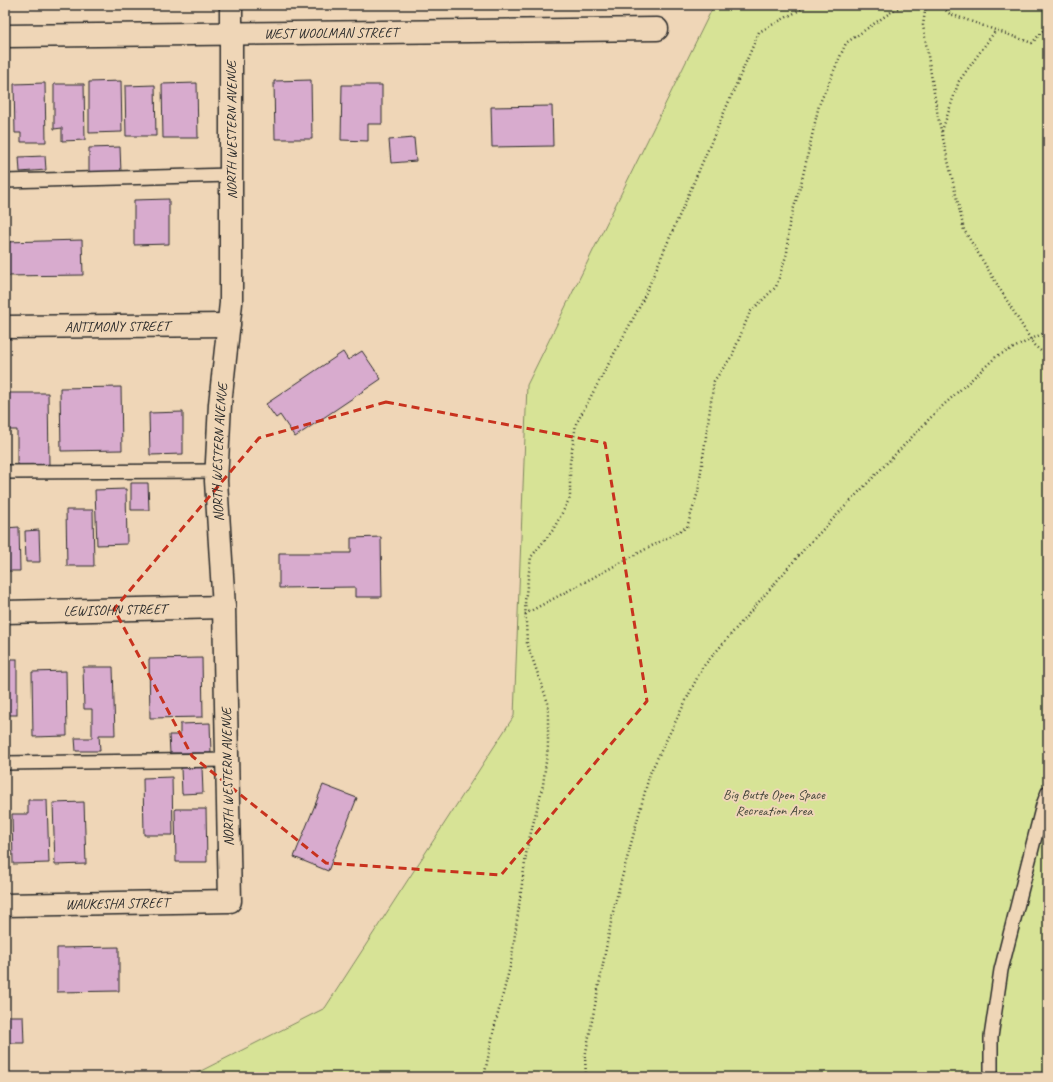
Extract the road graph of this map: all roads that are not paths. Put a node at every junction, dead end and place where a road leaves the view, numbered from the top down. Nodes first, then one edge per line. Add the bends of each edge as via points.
1 (231, 5) edge
2 (657, 29) dead end
3 (232, 34) junction
4 (5, 36) edge
5 (231, 175) junction
6 (5, 181) edge
7 (229, 325) junction
8 (5, 327) edge
9 (217, 471) junction
10 (5, 472) edge
11 (224, 607) junction
12 (5, 612) edge
13 (227, 760) junction
14 (5, 763) edge
15 (1048, 792) edge
16 (230, 901) joint
17 (5, 905) edge
18 (991, 1077) edge

1 - 3 street, NORTH WESTERN AVENUE
2 - 3 street, WEST WOOLMAN STREET
3 - 4 street, WEST WOOLMAN STREET
3 - 5 street, NORTH WESTERN AVENUE
5 - 6 lane
5 - 7 street, NORTH WESTERN AVENUE
7 - 8 street, ANTIMONY STREET
7 - 9 street, NORTH WESTERN AVENUE via 220,404
9 - 10 lane
9 - 11 street, NORTH WESTERN AVENUE
11 - 12 street, LEWISOHN STREET
11 - 13 street, NORTH WESTERN AVENUE
13 - 14 lane
13 - 16 street, NORTH WESTERN AVENUE
15 - 18 lane via 1001,970 991,1037
16 - 17 street, WAUKESHA STREET

